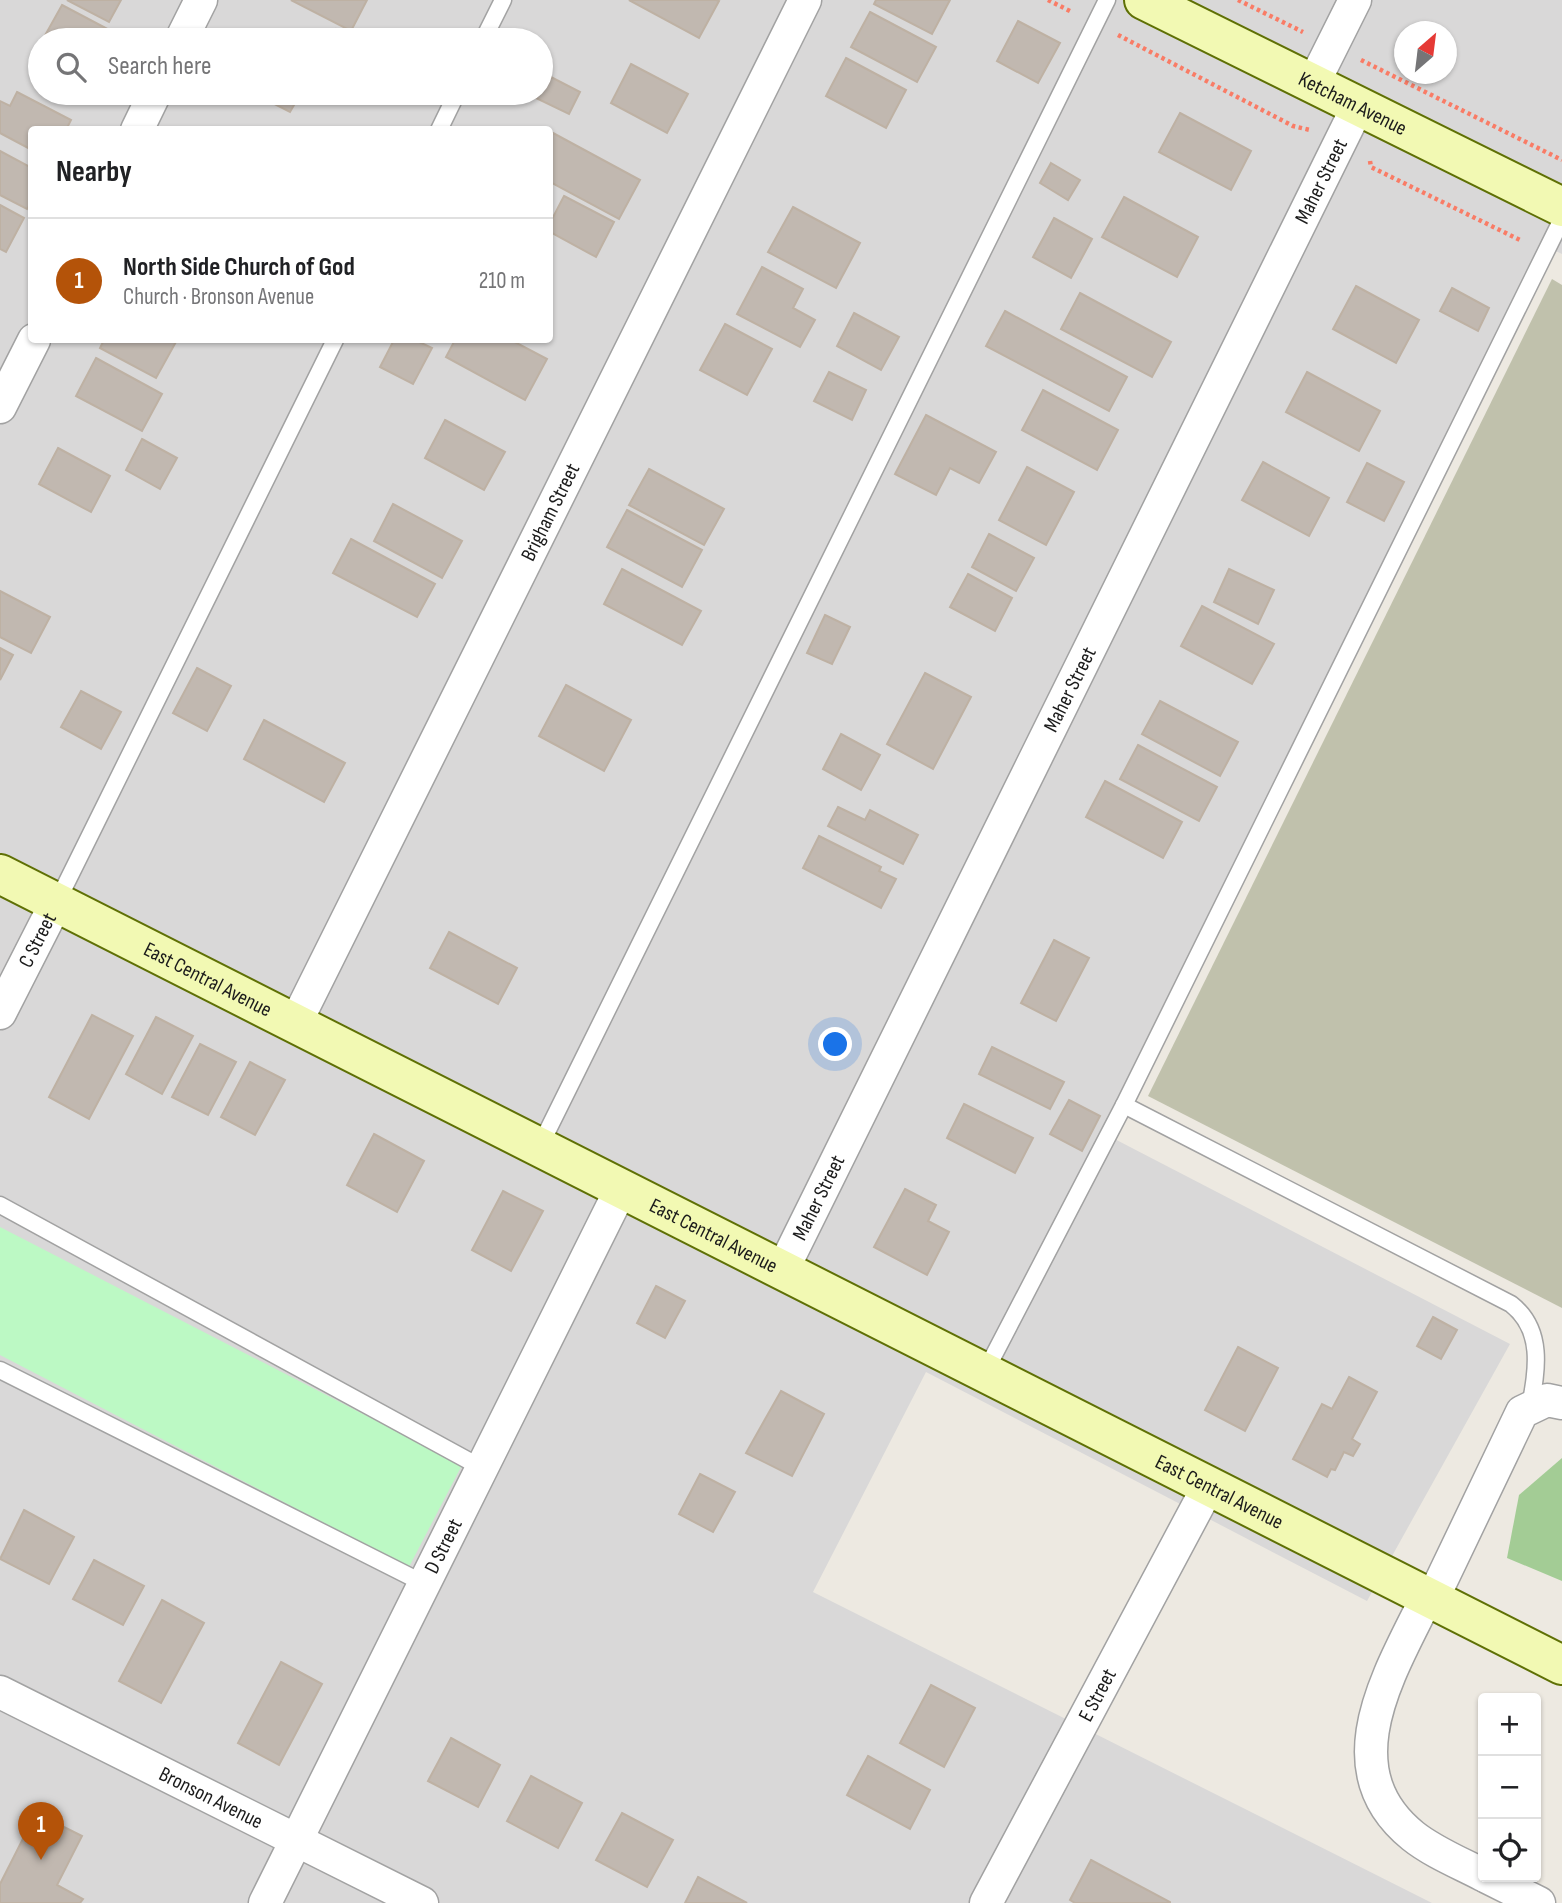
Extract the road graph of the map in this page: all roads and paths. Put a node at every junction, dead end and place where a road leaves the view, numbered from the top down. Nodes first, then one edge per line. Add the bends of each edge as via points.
1 (201, 0) edge
2 (503, 0) edge
3 (805, 0) edge
4 (1107, 0) edge
5 (1144, 0) edge
6 (1238, 0) edge
7 (1355, 0) edge
8 (187, 28) edge
9 (489, 28) edge
10 (1332, 46) junction
11 (1313, 84) junction
12 (149, 105) edge
13 (451, 105) edge
14 (1358, 106) junction
15 (139, 126) edge
16 (441, 126) edge
17 (1367, 154) dead end
18 (1562, 160) edge
19 (1562, 207) edge
20 (1562, 219) edge
21 (1545, 253) junction
22 (32, 343) edge
23 (334, 343) edge
24 (0, 408) edge
25 (0, 874) edge
26 (56, 903) junction
27 (0, 1013) edge
28 (295, 1024) junction
29 (1124, 1105) junction
30 (539, 1148) junction
31 (621, 1189) junction
32 (0, 1205) edge
33 (782, 1271) junction
34 (0, 1370) edge
35 (984, 1374) junction
36 (1562, 1403) edge
37 (1530, 1407) junction
38 (482, 1468) junction
39 (1208, 1487) junction
40 (425, 1584) junction
41 (1429, 1598) junction
42 (1562, 1665) edge
43 (0, 1692) edge
44 (297, 1840) junction
45 (1478, 1872) edge
46 (1497, 1882) edge
47 (265, 1903) edge
48 (422, 1903) edge
49 (986, 1903) edge
50 (1539, 1903) edge

1 - 8 street
2 - 9 lane
3 - 28 street, Brigham Street
4 - 30 lane
5 - 11 street, Ketcham Avenue
6 - 10 path
7 - 10 street
10 - 11 street
10 - 18 path
11 - 14 street, Ketcham Avenue
12 - 15 street
13 - 16 lane
14 - 19 street, Ketcham Avenue
14 - 33 street, Maher Street
17 - 21 path via 1371,167
20 - 21 lane
21 - 29 lane
22 - 24 street
23 - 26 lane
25 - 26 street, East Central Avenue
26 - 27 street, C Street
26 - 28 street, East Central Avenue
28 - 30 street, East Central Avenue
29 - 35 lane
29 - 37 lane via 1511,1304 1524,1314 1536,1349
30 - 31 street, East Central Avenue
31 - 33 street, East Central Avenue
31 - 38 street, D Street
32 - 38 lane
33 - 35 street, East Central Avenue
34 - 40 lane
35 - 39 street, East Central Avenue
36 - 37 street via 1547,1399
37 - 41 street via 1522,1412
38 - 40 street, D Street
39 - 41 street, East Central Avenue
39 - 49 street, E Street
40 - 44 street, D Street
41 - 42 street, East Central Avenue
41 - 45 street via 1377,1703 1370,1738 1374,1772 1388,1807 1413,1836
43 - 44 street, Bronson Avenue
44 - 47 street, D Street
44 - 48 street, Bronson Avenue
46 - 50 street

